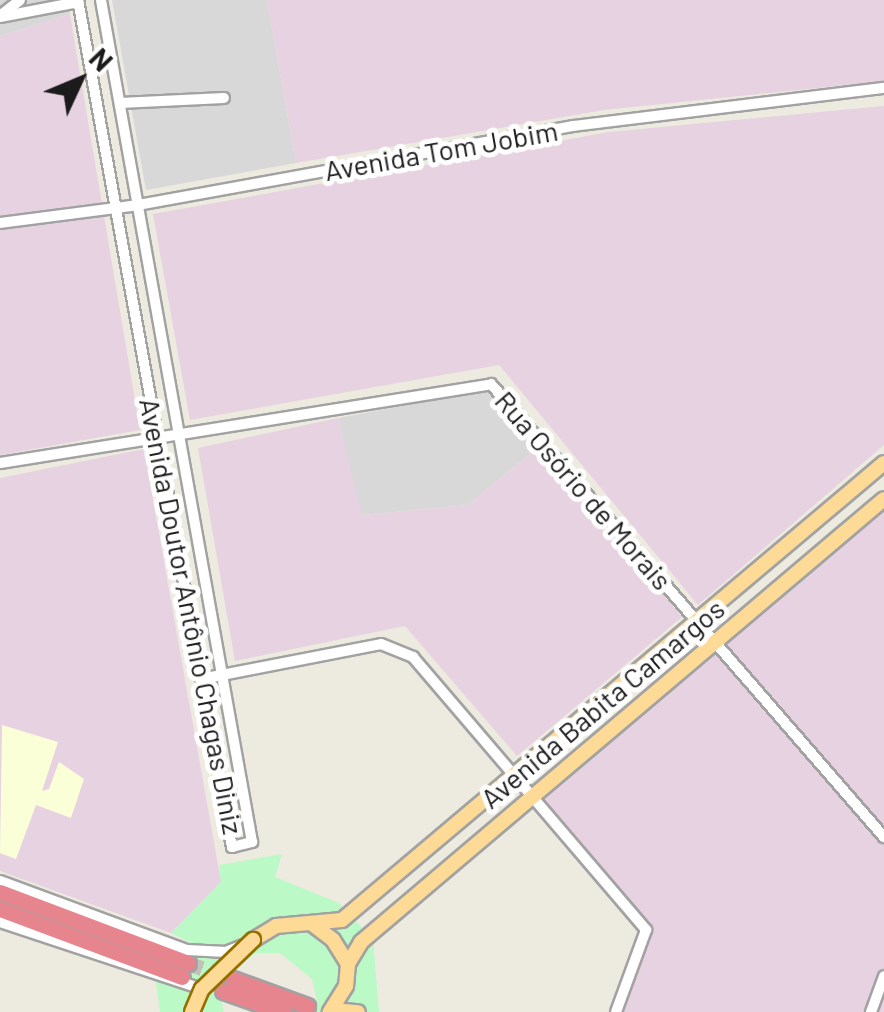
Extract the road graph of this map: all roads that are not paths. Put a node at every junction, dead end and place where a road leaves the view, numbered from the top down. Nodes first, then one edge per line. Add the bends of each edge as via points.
1 (20, 0) edge
2 (101, 0) edge
3 (78, 1) edge
4 (0, 17) edge
5 (884, 88) edge
6 (224, 98) dead end
7 (120, 103) junction
8 (138, 205) junction
9 (116, 208) junction
10 (0, 223) edge
11 (181, 434) junction
12 (158, 436) junction
13 (0, 463) edge
14 (884, 464) edge
15 (884, 499) edge
16 (699, 620) junction
17 (716, 640) junction
18 (221, 676) junction
19 (201, 680) junction
20 (516, 775) junction
21 (532, 795) junction
22 (884, 838) edge
23 (0, 881) edge
24 (0, 892) edge
25 (0, 909) edge
26 (0, 922) edge
27 (312, 924) junction
28 (253, 940) junction
29 (348, 964) junction
30 (884, 976) edge
31 (202, 990) junction
32 (307, 1006) dead end
33 (332, 1011) edge
34 (192, 1012) edge
35 (282, 1012) edge
36 (358, 1012) edge
37 (616, 1012) edge
38 (871, 1012) edge

1 - 4 street
2 - 7 street, Avenida Doutor Antônio Chagas Diniz
3 - 4 street
3 - 9 street, Avenida Doutor Antônio Chagas Diniz
5 - 8 street, Avenida Tom Jobim via 573,126
6 - 7 street
7 - 8 street, Avenida Doutor Antônio Chagas Diniz
8 - 9 street, Avenida Tom Jobim
8 - 11 street, Avenida Doutor Antônio Chagas Diniz
9 - 10 street, Avenida Tom Jobim
9 - 12 street, Avenida Doutor Antônio Chagas Diniz
11 - 12 street, Rua Osório de Morais
11 - 16 street, Rua Osório de Morais via 490,384
11 - 18 street, Avenida Doutor Antônio Chagas Diniz
12 - 13 street, Rua Osório de Morais
12 - 19 street, Avenida Doutor Antônio Chagas Diniz
14 - 16 main road, Avenida Babita Camargos
15 - 17 main road, Avenida Babita Camargos
16 - 17 street, Rua Osório de Morais
16 - 20 main road, Avenida Babita Camargos
17 - 21 main road, Avenida Babita Camargos
17 - 22 street, Rua Osório de Morais
18 - 19 street
18 - 19 street, Avenida Doutor Antônio Chagas Diniz via 252,842 232,847
18 - 20 street via 380,644 397,647
20 - 21 street
20 - 27 main road, Avenida Babita Camargos via 342,920
21 - 29 main road, Avenida Babita Camargos via 361,942
21 - 37 street via 646,930
23 - 28 street via 187,950 226,952
24 - 25 highway via 185,970
26 - 31 street
27 - 28 main road, Avenida Babita Camargos via 276,926
27 - 29 main road
28 - 31 main road, bridge
29 - 33 main road
30 - 38 street
31 - 34 main road, bridge
32 - 35 highway via 228,985
33 - 36 main road

